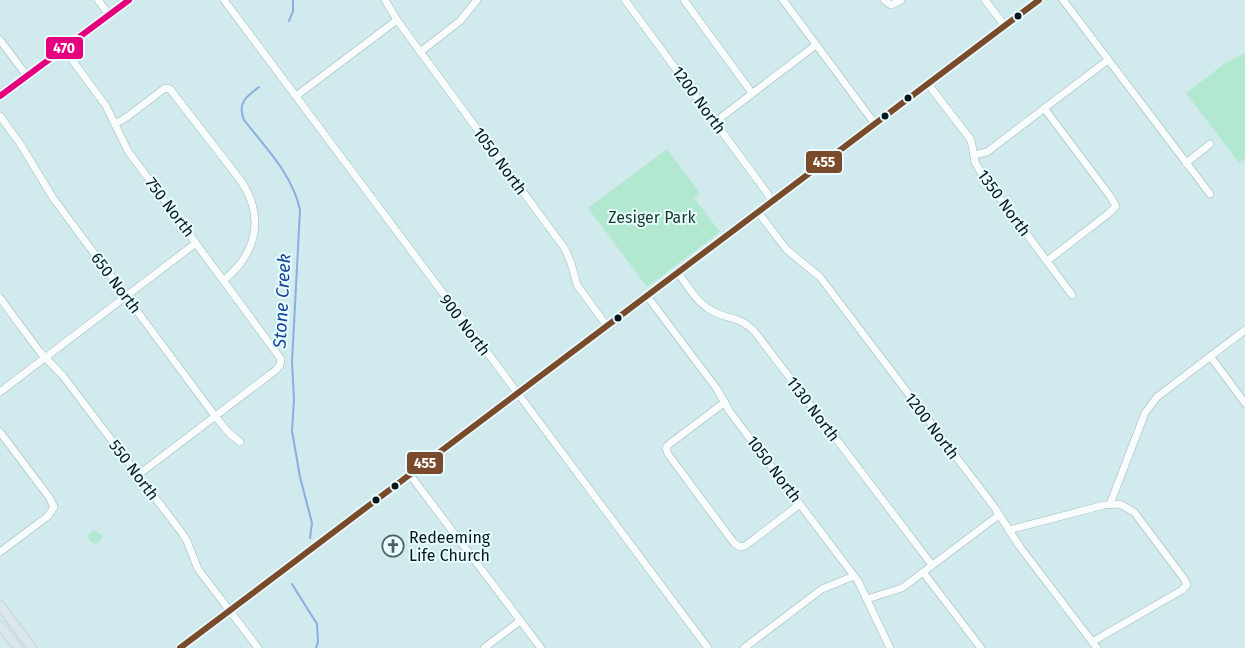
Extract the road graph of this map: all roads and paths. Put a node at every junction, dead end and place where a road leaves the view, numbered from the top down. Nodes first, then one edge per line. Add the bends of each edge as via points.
1 (98, 0) edge
2 (129, 0) edge
3 (224, 0) edge
4 (385, 0) edge
5 (477, 0) edge
6 (625, 0) edge
7 (684, 0) edge
8 (783, 0) edge
9 (884, 0) edge
10 (902, 0) edge
11 (985, 0) edge
12 (1039, 0) edge
13 (1063, 0) edge
14 (109, 15) junction
15 (397, 20) junction
16 (1005, 26) junction
17 (0, 40) edge
18 (816, 44) junction
19 (64, 49) junction
20 (420, 52) junction
21 (1108, 60) junction
22 (27, 76) junction
23 (928, 84) junction
24 (752, 93) junction
25 (0, 96) edge
26 (296, 96) junction
27 (1044, 108) junction
28 (0, 116) edge
29 (715, 122) junction
30 (115, 124) junction
31 (875, 124) junction
32 (1210, 144) dead end
33 (974, 155) junction
34 (1186, 163) junction
35 (1210, 194) dead end
36 (773, 201) junction
37 (758, 212) junction
38 (196, 243) junction
39 (1047, 261) junction
40 (678, 273) junction
41 (224, 280) junction
42 (1072, 294) dead end
43 (126, 296) junction
44 (647, 296) junction
45 (0, 298) edge
46 (607, 326) junction
47 (1245, 330) edge
48 (1210, 356) junction
49 (45, 358) junction
50 (0, 392) edge
51 (517, 394) junction
52 (725, 402) junction
53 (1245, 403) edge
54 (215, 416) junction
55 (0, 432) edge
56 (240, 442) dead end
57 (138, 475) junction
58 (410, 475) junction
59 (800, 504) junction
60 (1110, 504) junction
61 (999, 515) junction
62 (1009, 530) junction
63 (0, 552) edge
64 (932, 565) junction
65 (923, 572) junction
66 (854, 576) junction
67 (867, 599) junction
68 (0, 605) edge
69 (230, 611) junction
70 (9, 618) junction
71 (520, 620) junction
72 (0, 625) edge
73 (1095, 645) edge
74 (18, 648) edge
75 (32, 648) edge
76 (180, 648) edge
77 (258, 648) edge
78 (484, 648) edge
79 (540, 648) edge
80 (708, 648) edge
81 (744, 648) edge
82 (890, 648) edge
83 (981, 648) edge

1 - 14 street
2 - 14 main road
3 - 26 street, 900 North
4 - 15 street, 1050 North
5 - 20 street via 460,21
6 - 29 street, 1200 North
7 - 24 street
8 - 18 street
9 - 10 street via 891,6
11 - 16 street
12 - 16 main road
13 - 21 street
14 - 19 main road
15 - 20 street, 1050 North
15 - 26 street
16 - 23 main road
17 - 22 street
18 - 24 street
18 - 31 street
19 - 22 main road
19 - 30 street, 750 North via 106,106
20 - 46 street, 1050 North via 562,245 578,285
21 - 27 street
21 - 34 street
22 - 25 main road
23 - 31 main road
23 - 33 street, 1350 North via 971,140
24 - 29 street
26 - 51 street, 900 North
27 - 33 street via 987,152
27 - 39 street via 1116,206
28 - 43 street, 650 North via 53,198
29 - 36 street, 1200 North
30 - 38 street, 750 North via 128,151
30 - 41 street via 165,88 170,89 241,181 252,201 254,235 247,256
31 - 36 main road
32 - 34 street
33 - 39 street, 1350 North via 980,171
34 - 35 street
36 - 37 main road
37 - 40 main road
37 - 61 street, 1200 North via 787,250 820,277
38 - 41 street, 750 North
38 - 43 street
39 - 42 street, 1350 North
40 - 44 main road
40 - 64 street, 1130 North via 708,308 738,319 755,332
41 - 54 street, 750 North via 278,353 281,362 276,370
43 - 49 street
43 - 54 street, 650 North
44 - 46 main road
44 - 52 street, 1050 North
45 - 49 street, 550 North
46 - 51 main road
47 - 48 street
48 - 53 street
48 - 60 street via 1147,408
49 - 50 street
49 - 57 street, 550 North via 64,376
51 - 58 main road
51 - 80 street, 900 North
52 - 59 street, 1050 North
52 - 59 street via 666,448 706,506 740,547
54 - 56 street, 650 North
54 - 57 street
55 - 63 street via 54,507 48,516
57 - 69 street, 550 North via 185,537 198,569
58 - 69 main road
58 - 71 street
59 - 66 street, 1050 North
60 - 62 street
60 - 73 street via 1125,506 1134,512 1187,585
61 - 62 street, 1200 North
61 - 64 street
62 - 73 street, 1200 North
64 - 65 street
65 - 67 street via 898,590
65 - 83 street
66 - 67 street, 1050 North
66 - 81 street via 822,589
67 - 82 street, 1050 North
68 - 70 main road
69 - 76 main road
69 - 77 street, 550 North
70 - 72 street
70 - 75 main road
71 - 78 street
71 - 79 street
72 - 74 main road

